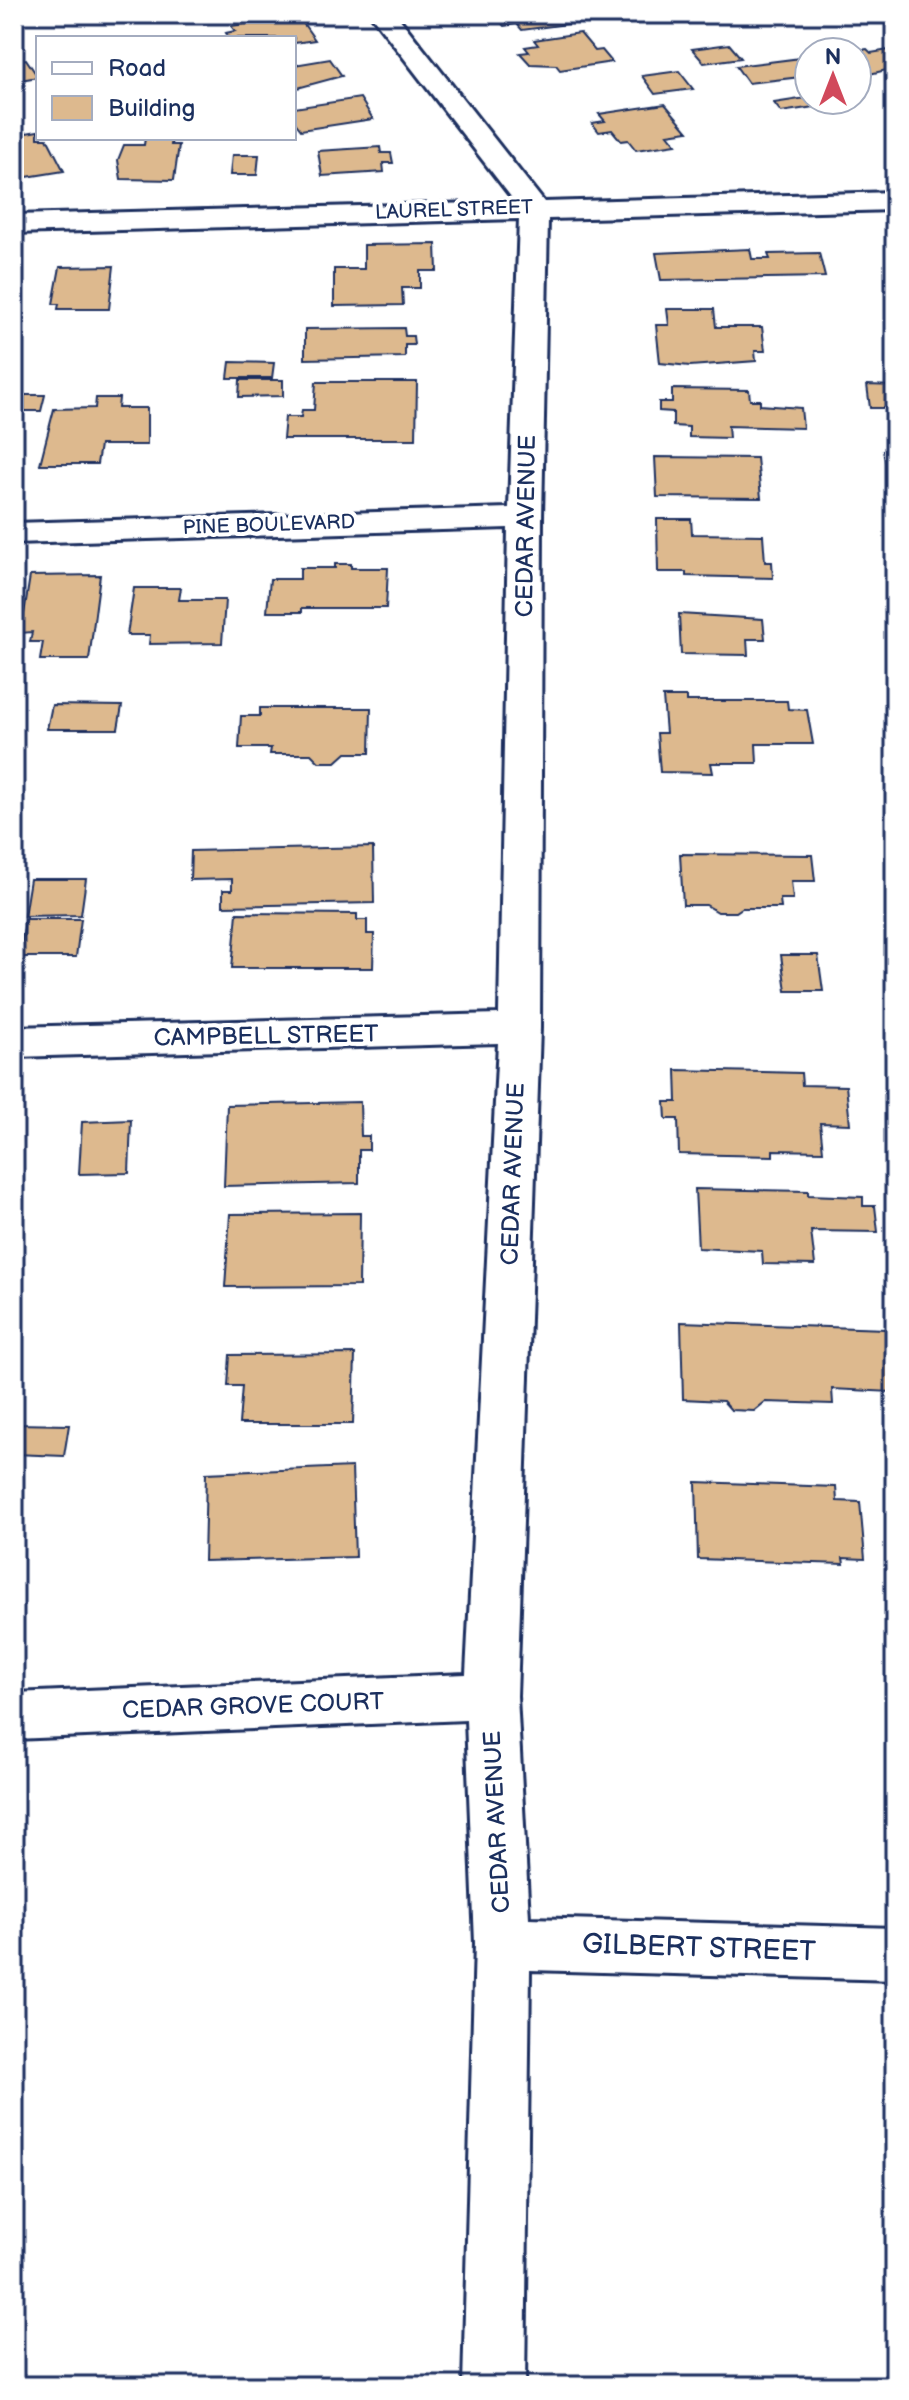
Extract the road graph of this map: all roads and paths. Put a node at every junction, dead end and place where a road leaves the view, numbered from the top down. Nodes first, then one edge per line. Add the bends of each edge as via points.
1 (383, 14) edge
2 (895, 201) edge
3 (534, 208) junction
4 (14, 224) edge
5 (525, 518) junction
6 (14, 533) edge
7 (519, 1028) junction
8 (14, 1042) edge
9 (491, 1696) junction
10 (14, 1716) edge
11 (503, 1943) junction
12 (895, 1954) edge
13 (494, 2386) edge

1 - 3 street
2 - 3 street, LAUREL STREET
3 - 4 street, LAUREL STREET
3 - 5 street, CEDAR AVENUE
5 - 6 street, PINE BOULEVARD
5 - 7 street, CEDAR AVENUE
7 - 8 street, CAMPBELL STREET
7 - 9 street, CEDAR AVENUE
9 - 10 street, CEDAR GROVE COURT
9 - 11 street, CEDAR AVENUE
11 - 12 street, GILBERT STREET
11 - 13 street, CEDAR AVENUE

